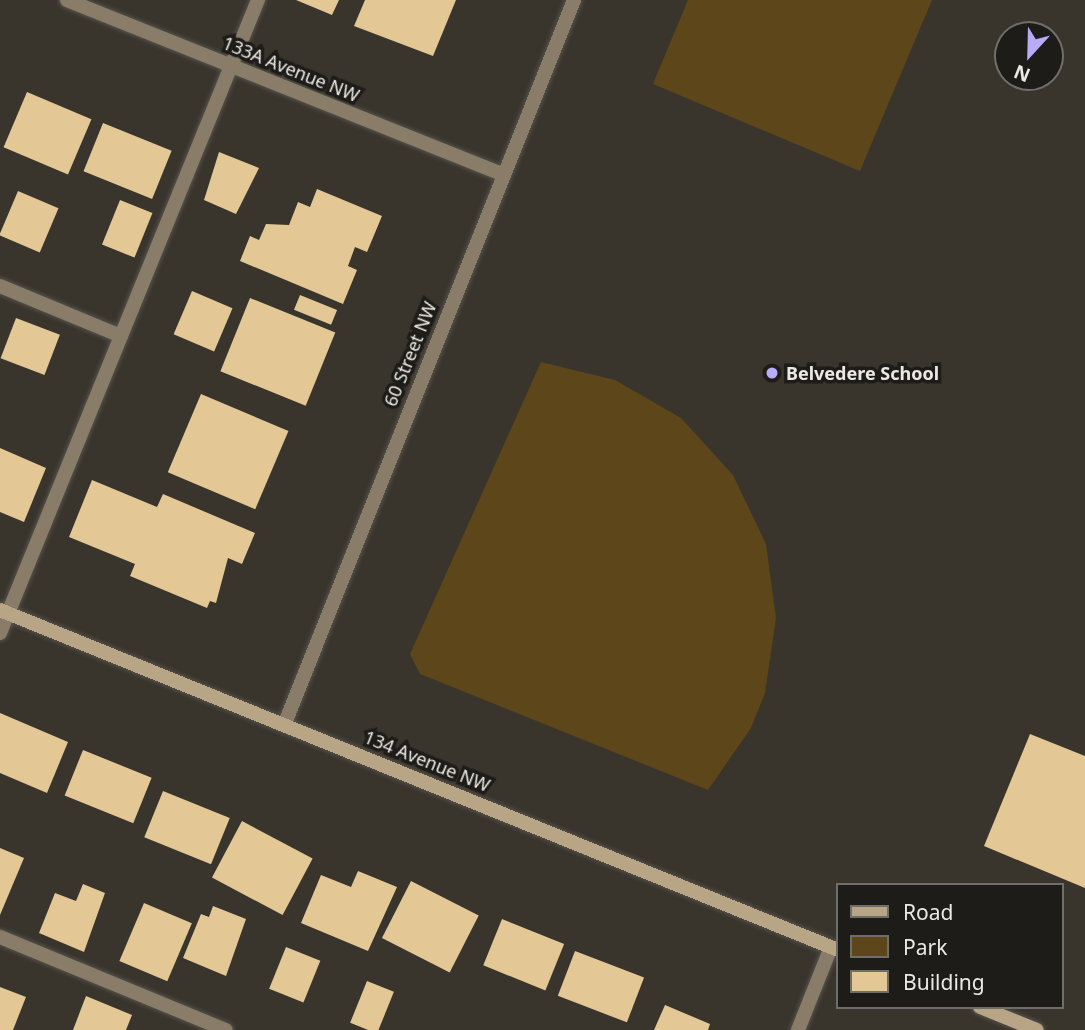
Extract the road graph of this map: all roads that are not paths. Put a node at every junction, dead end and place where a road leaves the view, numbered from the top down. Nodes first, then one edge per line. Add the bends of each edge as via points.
1 (67, 0) edge
2 (258, 0) edge
3 (574, 0) edge
4 (231, 66) junction
5 (501, 174) junction
6 (0, 286) edge
7 (121, 336) junction
8 (4, 612) edge
9 (0, 633) edge
10 (285, 723) junction
11 (0, 937) edge
12 (835, 949) edge
13 (985, 1009) edge
14 (226, 1030) edge
15 (798, 1030) edge
16 (1037, 1030) edge

1 - 4 street, 133A Avenue NW
2 - 4 street
3 - 5 street, 60 Street NW
4 - 5 street, 133A Avenue NW
4 - 7 street
5 - 10 street, 60 Street NW
6 - 7 street
7 - 8 street
8 - 9 street
8 - 10 street, 134 Avenue NW
10 - 12 street, 134 Avenue NW
11 - 14 street
12 - 15 street
13 - 16 street

